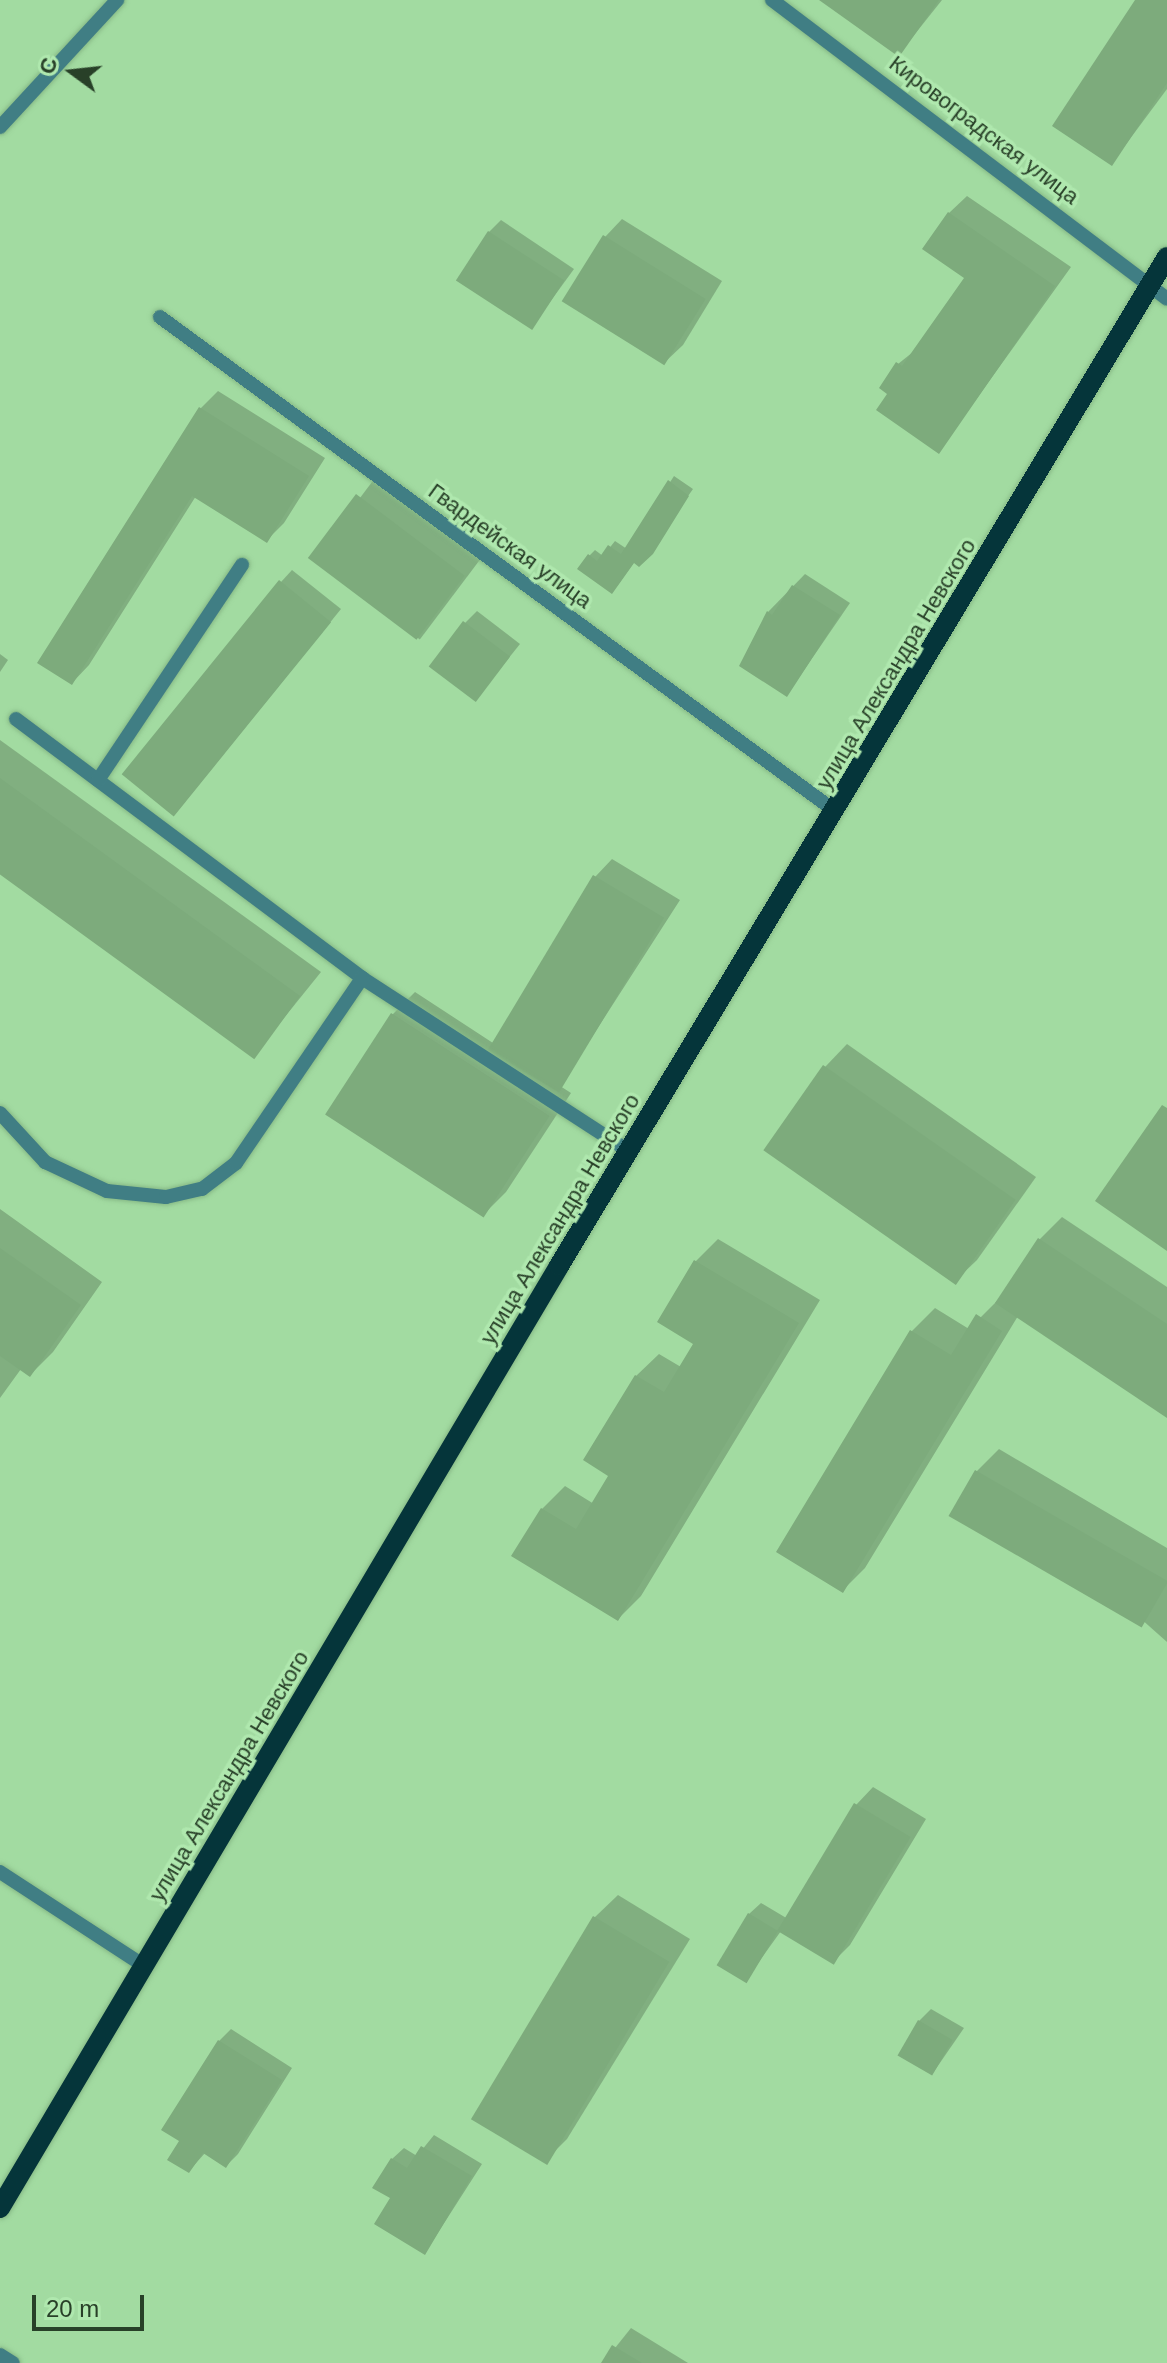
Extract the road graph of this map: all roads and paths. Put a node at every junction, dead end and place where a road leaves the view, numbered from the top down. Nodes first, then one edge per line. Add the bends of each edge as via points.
1 (117, 0) edge
2 (772, 0) edge
3 (0, 127) edge
4 (1167, 257) edge
5 (1151, 282) junction
6 (1167, 299) edge
7 (160, 317) dead end
8 (242, 565) dead end
9 (16, 719) dead end
10 (98, 780) junction
11 (835, 811) junction
12 (362, 978) junction
13 (0, 1113) edge
14 (628, 1151) junction
15 (0, 1872) edge
16 (144, 1966) junction
17 (0, 2208) edge
18 (0, 2355) edge
19 (13, 2363) edge

1 - 3 street
2 - 5 street, Кировоградская улица
4 - 5 main road, улица Александра Невского
5 - 6 street, Кировоградская улица
5 - 11 main road, улица Александра Невского
7 - 11 street, Гвардейская улица
8 - 10 street
9 - 10 street
10 - 12 street
11 - 14 main road, улица Александра Невского
12 - 13 street via 236,1163 202,1189 166,1197 107,1191 45,1162
12 - 14 street
14 - 16 main road, улица Александра Невского
15 - 16 street
16 - 17 main road, улица Александра Невского
18 - 19 street

